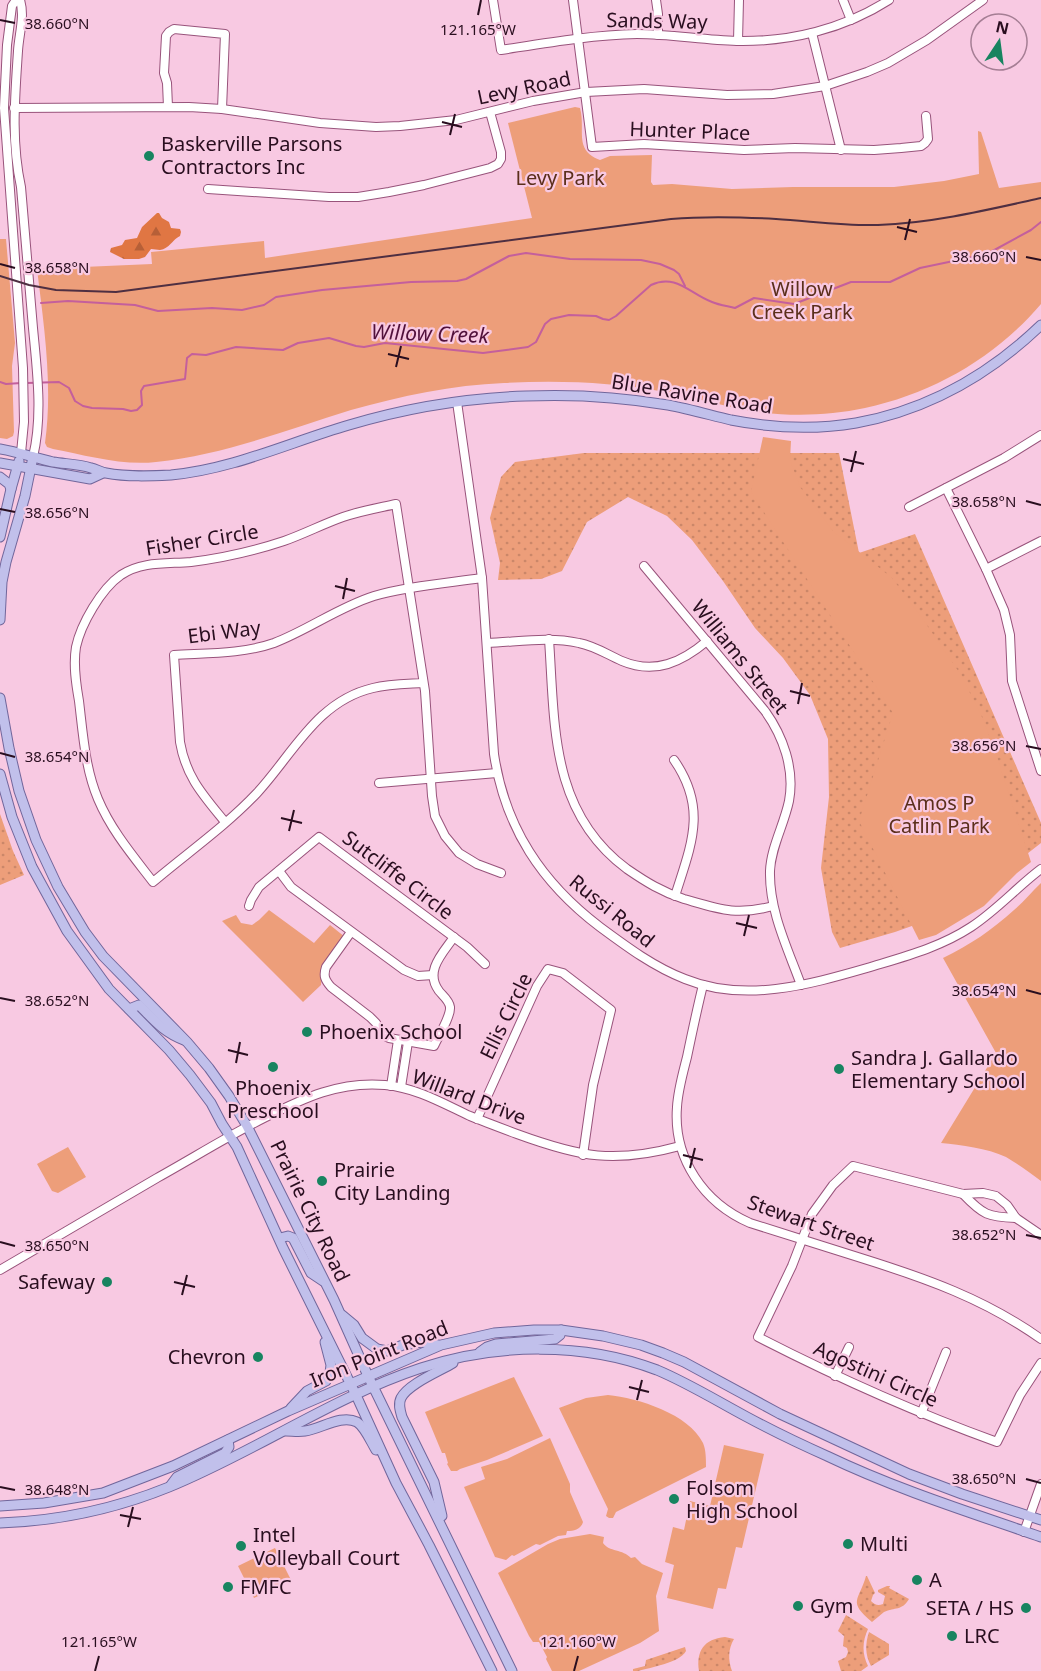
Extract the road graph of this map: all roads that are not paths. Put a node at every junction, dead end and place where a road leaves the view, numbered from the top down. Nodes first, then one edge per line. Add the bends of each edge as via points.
1 (18, 0) edge
2 (493, 0) edge
3 (573, 0) edge
4 (656, 0) edge
5 (739, 0) edge
6 (843, 0) edge
7 (889, 0) edge
8 (983, 0) edge
9 (851, 20) junction
10 (812, 33) junction
11 (658, 35) junction
12 (579, 38) junction
13 (738, 41) junction
14 (825, 86) junction
15 (586, 92) junction
16 (168, 107) junction
17 (14, 108) junction
18 (222, 109) junction
19 (490, 112) junction
20 (926, 116) dead end
21 (841, 150) junction
22 (207, 189) dead end
23 (1041, 325) edge
24 (458, 402) junction
25 (1041, 435) edge
26 (0, 449) edge
27 (21, 453) junction
28 (33, 457) junction
29 (0, 462) edge
30 (18, 466) junction
31 (31, 468) junction
32 (103, 473) junction
33 (0, 477) edge
34 (11, 489) junction
35 (946, 489) junction
36 (909, 507) dead end
37 (0, 537) edge
38 (1041, 541) edge
39 (644, 567) dead end
40 (986, 569) junction
41 (482, 578) junction
42 (409, 589) junction
43 (0, 620) edge
44 (549, 639) junction
45 (707, 641) junction
46 (487, 643) junction
47 (423, 682) junction
48 (0, 698) edge
49 (674, 760) dead end
50 (1041, 771) edge
51 (497, 773) junction
52 (0, 774) edge
53 (431, 778) junction
54 (379, 783) dead end
55 (225, 822) junction
56 (1041, 869) edge
57 (279, 871) junction
58 (501, 873) dead end
59 (675, 896) junction
60 (249, 906) dead end
61 (773, 906) junction
62 (351, 932) junction
63 (454, 937) junction
64 (485, 964) dead end
65 (433, 975) junction
66 (703, 985) junction
67 (801, 985) junction
68 (129, 1009) junction
69 (398, 1040) junction
70 (186, 1041) junction
71 (408, 1042) junction
72 (391, 1086) junction
73 (400, 1087) junction
74 (477, 1119) junction
75 (248, 1126) junction
76 (230, 1136) junction
77 (680, 1146) junction
78 (583, 1155) junction
79 (963, 1194) junction
80 (1016, 1218) junction
81 (1041, 1234) edge
82 (279, 1238) junction
83 (802, 1239) junction
84 (0, 1270) edge
85 (325, 1282) junction
86 (340, 1314) junction
87 (321, 1322) junction
88 (561, 1330) junction
89 (1041, 1339) edge
90 (441, 1345) junction
91 (849, 1347) dead end
92 (946, 1352) dead end
93 (478, 1354) junction
94 (467, 1356) junction
95 (1041, 1363) edge
96 (368, 1376) junction
97 (835, 1376) junction
98 (350, 1384) junction
99 (374, 1387) junction
100 (356, 1395) junction
101 (288, 1411) junction
102 (921, 1414) junction
103 (284, 1431) junction
104 (228, 1440) junction
105 (396, 1483) junction
106 (1041, 1484) edge
107 (170, 1486) junction
108 (0, 1506) edge
109 (1029, 1516) junction
110 (1041, 1520) edge
111 (0, 1523) edge
112 (443, 1528) junction
113 (1024, 1532) junction
114 (1041, 1538) edge
115 (492, 1671) edge
116 (512, 1671) edge

1 - 17 street via 23,9
1 - 27 street via 12,6 9,26 4,108 23,368
2 - 12 street, Sands Way via 501,50
3 - 12 street
4 - 11 street
5 - 13 street
6 - 9 street
7 - 9 street, Sands Way
8 - 14 street, Levy Road via 908,52
9 - 10 street, Sands Way
10 - 13 street, Sands Way
10 - 14 street
11 - 12 street, Sands Way
11 - 13 street, Sands Way
12 - 15 street
14 - 15 street, Levy Road via 750,96 644,89
14 - 21 street
15 - 19 street, Levy Road
15 - 21 street, Hunter Place via 592,147 644,144
16 - 17 street, Levy Road
16 - 18 street, Levy Road
16 - 18 street via 164,73 166,36 174,29 225,34
17 - 28 street via 37,366 38,427
18 - 19 street, Levy Road via 376,127 432,123
19 - 22 street via 501,156 498,164 490,168 401,190 358,196
20 - 21 street, Hunter Place via 928,139 921,146
23 - 24 main road, Blue Ravine Road via 1011,353 933,400 855,423 771,426 670,405 613,398 534,396
24 - 32 main road, Blue Ravine Road via 350,424 205,470 155,476
24 - 41 street, Russi Road
25 - 35 street
26 - 27 main road, Blue Ravine Road
27 - 28 main road, Blue Ravine Road
27 - 30 main road
28 - 31 main road
28 - 32 main road, Blue Ravine Road
29 - 30 main road, Blue Ravine Road
30 - 31 main road, Blue Ravine Road
30 - 34 main road
31 - 32 main road, Blue Ravine Road via 90,479
31 - 43 main road via 6,562
33 - 34 main road
34 - 37 main road
35 - 36 street
35 - 40 street
38 - 40 street
39 - 45 street, Williams Street
40 - 50 street via 1008,623 1012,681
41 - 42 street, Ebi Way
41 - 46 street, Russi Road
42 - 47 street, Fisher Circle
42 - 55 street, Ebi Way via 366,599 260,647 174,655 182,755 198,789
42 - 55 street, Fisher Circle via 396,504 346,516 242,553 139,567 119,576 105,590 81,632 74,664 87,763 104,812 153,882
44 - 45 street via 591,646 631,664 652,666 682,660
44 - 46 street
44 - 59 street via 558,755 573,802 588,828 612,856 647,883
45 - 61 street, Williams Street via 772,720 789,765 789,801 771,860
46 - 51 street, Russi Road
47 - 53 street, Fisher Circle
47 - 55 street, Fisher Circle via 372,688 336,704 314,722 257,792
48 - 70 main road, Prairie City Road via 19,791 58,887 103,956
49 - 59 street via 689,785 695,815 692,841
51 - 53 street
51 - 66 street, Russi Road via 519,833 542,872 559,891 633,952
52 - 68 main road, Prairie City Road via 22,843 43,888 67,931 109,989
53 - 54 street
53 - 58 street, Fisher Circle via 435,816 445,836 468,860
56 - 67 street, Russi Road via 980,921 949,940 915,954
57 - 60 street via 255,892
57 - 62 street via 291,887
57 - 63 street, Sutcliffe Circle via 319,837
59 - 61 street via 730,911
61 - 67 street, Williams Street
62 - 65 street via 408,973
62 - 69 street via 326,967 326,981 373,1019 383,1035
63 - 64 street
63 - 65 street, Sutcliffe Circle via 437,960
65 - 71 street via 450,1009 434,1046
66 - 67 street, Russi Road via 745,991
66 - 77 street, Stewart Street via 679,1095
68 - 70 main road via 139,1005 171,1035
68 - 76 main road, Prairie City Road via 190,1075
69 - 71 street
69 - 72 street
70 - 75 main road, Prairie City Road
71 - 73 street
72 - 73 street, Willard Drive
72 - 75 street, Willard Drive via 355,1085 322,1092
73 - 74 street, Willard Drive via 431,1096
74 - 78 street, Willard Drive
74 - 78 street, Ellis Circle via 537,986 548,969 563,974 611,1010 592,1085
75 - 76 street, Willard Drive
75 - 85 main road, Prairie City Road
76 - 82 main road, Prairie City Road
76 - 84 street, Willard Drive
77 - 78 street, Willard Drive via 630,1156
77 - 83 street, Stewart Street via 695,1179 719,1205 750,1223
79 - 80 street via 984,1214
79 - 80 street via 996,1196
79 - 83 street via 853,1166 823,1197
80 - 81 street
82 - 85 main road via 292,1238 311,1273
82 - 87 main road, Prairie City Road
83 - 89 street, Stewart Street via 956,1290
83 - 97 street, Agostini Circle via 758,1337
85 - 86 main road, Prairie City Road
86 - 90 main road via 377,1349 387,1351 422,1342
86 - 96 main road, Prairie City Road
87 - 98 main road, Prairie City Road
87 - 101 main road via 330,1373 326,1381 307,1391
88 - 90 main road, Iron Point Road via 511,1331
88 - 93 main road via 555,1339 496,1344
88 - 109 main road, Iron Point Road via 619,1339 663,1353 888,1464
90 - 96 main road, Iron Point Road
91 - 97 street
92 - 102 street
93 - 94 main road, Iron Point Road
93 - 113 main road, Iron Point Road via 567,1350 636,1363 851,1467
94 - 99 main road, Iron Point Road via 422,1367
94 - 112 main road via 407,1391 399,1406 434,1482
95 - 102 street, Agostini Circle via 997,1442
96 - 98 main road, Iron Point Road
96 - 99 main road, Prairie City Road
97 - 102 street, Agostini Circle
98 - 100 main road, Prairie City Road
98 - 101 main road, Iron Point Road
99 - 100 main road, Iron Point Road
99 - 112 main road, Prairie City Road
100 - 103 main road, Iron Point Road
100 - 105 main road, Prairie City Road
101 - 104 main road, Iron Point Road
103 - 105 main road via 357,1422
103 - 107 main road, Iron Point Road
104 - 107 main road via 225,1453 177,1477
104 - 108 main road, Iron Point Road via 173,1467 103,1493
105 - 115 main road, Prairie City Road
106 - 109 street
107 - 111 main road, Iron Point Road via 97,1510
109 - 110 main road, Iron Point Road
109 - 113 street
112 - 116 main road, Prairie City Road
113 - 114 main road, Iron Point Road

